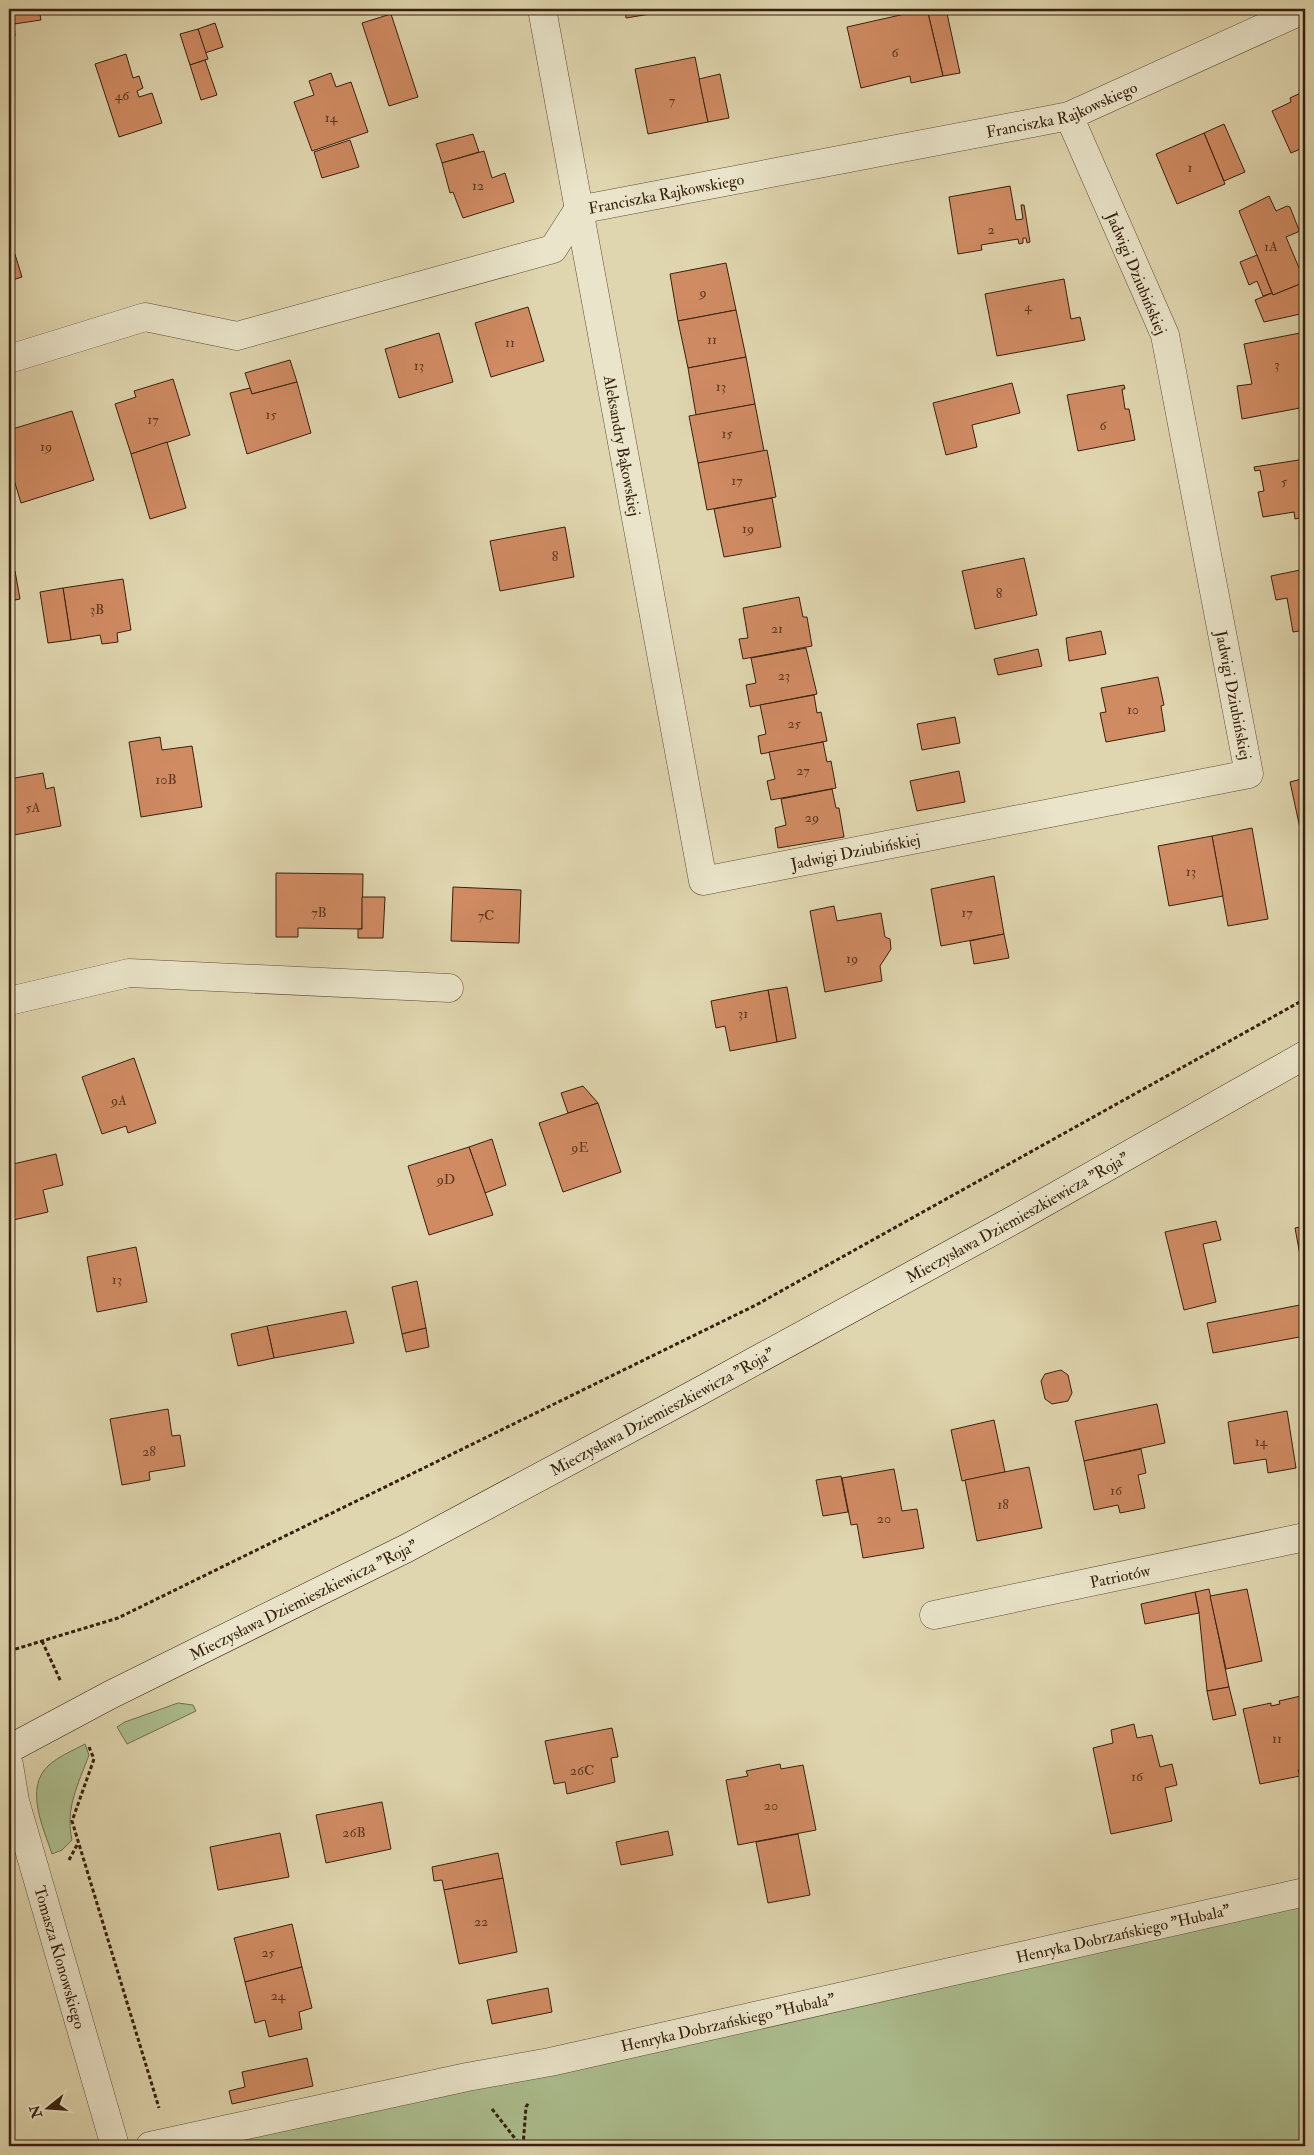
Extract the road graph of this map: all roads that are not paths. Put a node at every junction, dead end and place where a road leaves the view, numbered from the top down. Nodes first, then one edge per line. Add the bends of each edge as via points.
1 (542, 9) edge
2 (1305, 9) edge
3 (1069, 116) junction
4 (578, 210) junction
5 (9, 360) edge
6 (703, 881) joint
7 (449, 988) dead end
8 (9, 1001) edge
9 (1305, 1055) edge
10 (1305, 1537) edge
11 (934, 1615) dead end
12 (9, 1750) edge
13 (9, 1765) edge
14 (1305, 1892) edge
15 (160, 2144) edge
16 (115, 2146) edge

1 - 4 street, Aleksandry Bąkowskiej
2 - 3 street, Franciszka Rajkowskiego
3 - 4 street, Franciszka Rajkowskiego
3 - 6 street, Jadwigi Dziubińskiej via 1165,335 1249,774
4 - 5 street, Franciszka Rajkowskiego via 553,249 238,336 144,317
4 - 6 street, Aleksandry Bąkowskiej
7 - 8 street via 129,973
9 - 12 street, Mieczysława Dziemieszkiewicza "Roja" via 709,1387 406,1548 119,1690
10 - 11 street, Patriotów
13 - 16 street, Tomasza Klonowskiego via 16,1801
14 - 15 street, Henryka Dobrzańskiego "Hubala" via 550,2062

